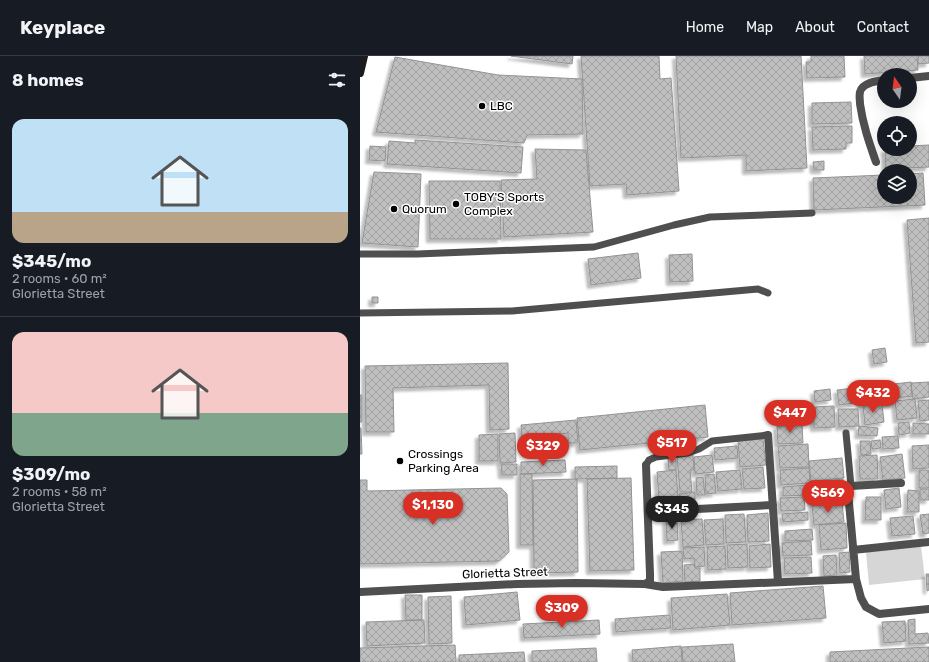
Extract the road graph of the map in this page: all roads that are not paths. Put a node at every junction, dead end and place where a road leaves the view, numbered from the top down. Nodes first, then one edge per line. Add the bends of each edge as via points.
1 (364, 56) edge
2 (360, 73) edge
3 (929, 76) edge
4 (917, 77) edge
5 (877, 81) edge
6 (876, 162) dead end
7 (812, 213) dead end
8 (360, 254) edge
9 (768, 293) dead end
10 (360, 313) edge
11 (846, 433) dead end
12 (768, 435) joint
13 (646, 465) joint
14 (901, 483) dead end
15 (851, 486) junction
16 (773, 505) junction
17 (648, 510) junction
18 (929, 542) edge
19 (853, 550) junction
20 (856, 579) junction
21 (647, 582) junction
22 (778, 582) junction
23 (360, 592) edge
24 (929, 609) edge

1 - 2 main road
3 - 4 street
5 - 6 street via 866,84 859,97 863,122
7 - 8 lane via 710,217 594,247
9 - 10 lane via 758,289 512,311
11 - 15 lane
12 - 13 lane via 712,440 688,453 656,457 649,460
12 - 16 street
13 - 17 street
14 - 15 street
15 - 19 street via 848,492
16 - 17 street
16 - 22 street
17 - 21 street via 650,574
18 - 19 street
19 - 20 street
20 - 22 street, Glorietta Street
20 - 24 street via 866,607 878,614
21 - 22 street, Glorietta Street via 663,587
21 - 23 street, Glorietta Street via 517,584

